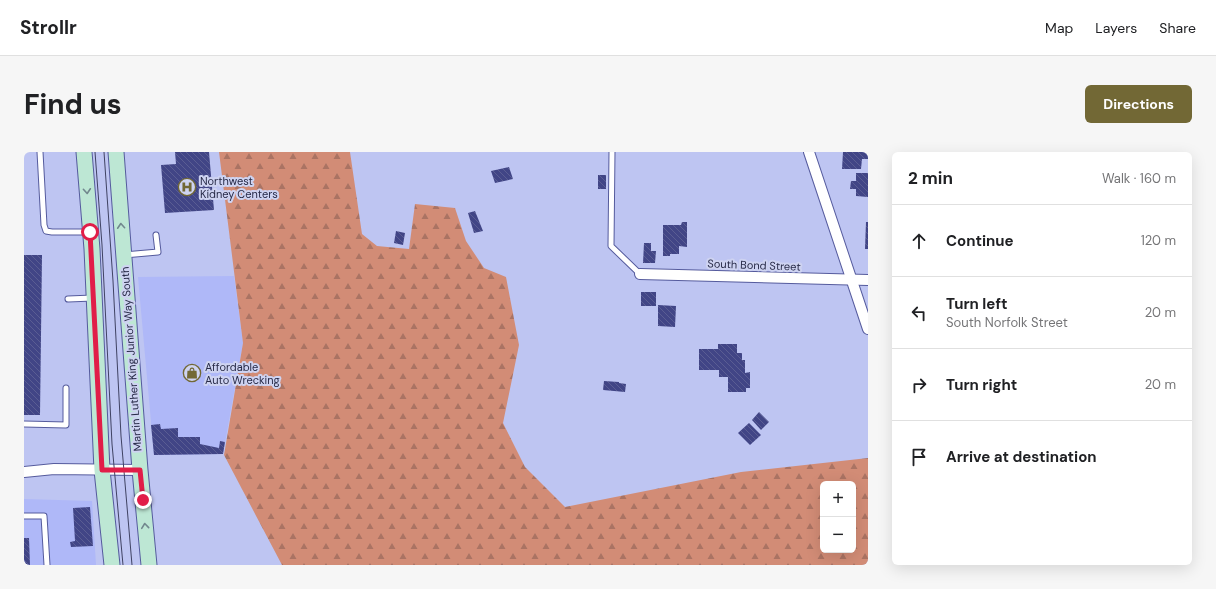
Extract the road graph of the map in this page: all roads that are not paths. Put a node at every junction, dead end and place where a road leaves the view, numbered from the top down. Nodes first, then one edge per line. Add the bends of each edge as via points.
1 (40, 152) edge
2 (84, 152) edge
3 (116, 152) edge
4 (612, 152) edge
5 (809, 152) edge
6 (90, 232) junction
7 (156, 235) dead end
8 (123, 255) junction
9 (640, 274) joint
10 (851, 280) junction
11 (868, 280) edge
12 (95, 298) junction
13 (68, 299) dead end
14 (868, 329) edge
15 (66, 388) dead end
16 (24, 424) edge
17 (102, 470) junction
18 (140, 470) junction
19 (24, 472) edge
20 (24, 516) edge
21 (47, 565) edge
22 (112, 565) edge
23 (149, 565) edge

1 - 6 lane via 46,231
2 -> 6 main road
8 -> 3 main road, Martin Luther King Junior Way South
4 - 9 lane via 611,246
5 - 10 street
6 - 12 main road
7 - 8 lane via 158,252
8 - 18 main road, Martin Luther King Junior Way South
9 - 10 street, South Bond Street
10 - 11 street, South Bond Street
10 - 14 street
12 - 13 lane
12 - 17 main road
15 - 16 lane via 66,425
17 - 18 street
17 - 19 street via 54,469
17 - 22 main road
23 -> 18 main road, Martin Luther King Junior Way South
20 - 21 lane via 44,516

